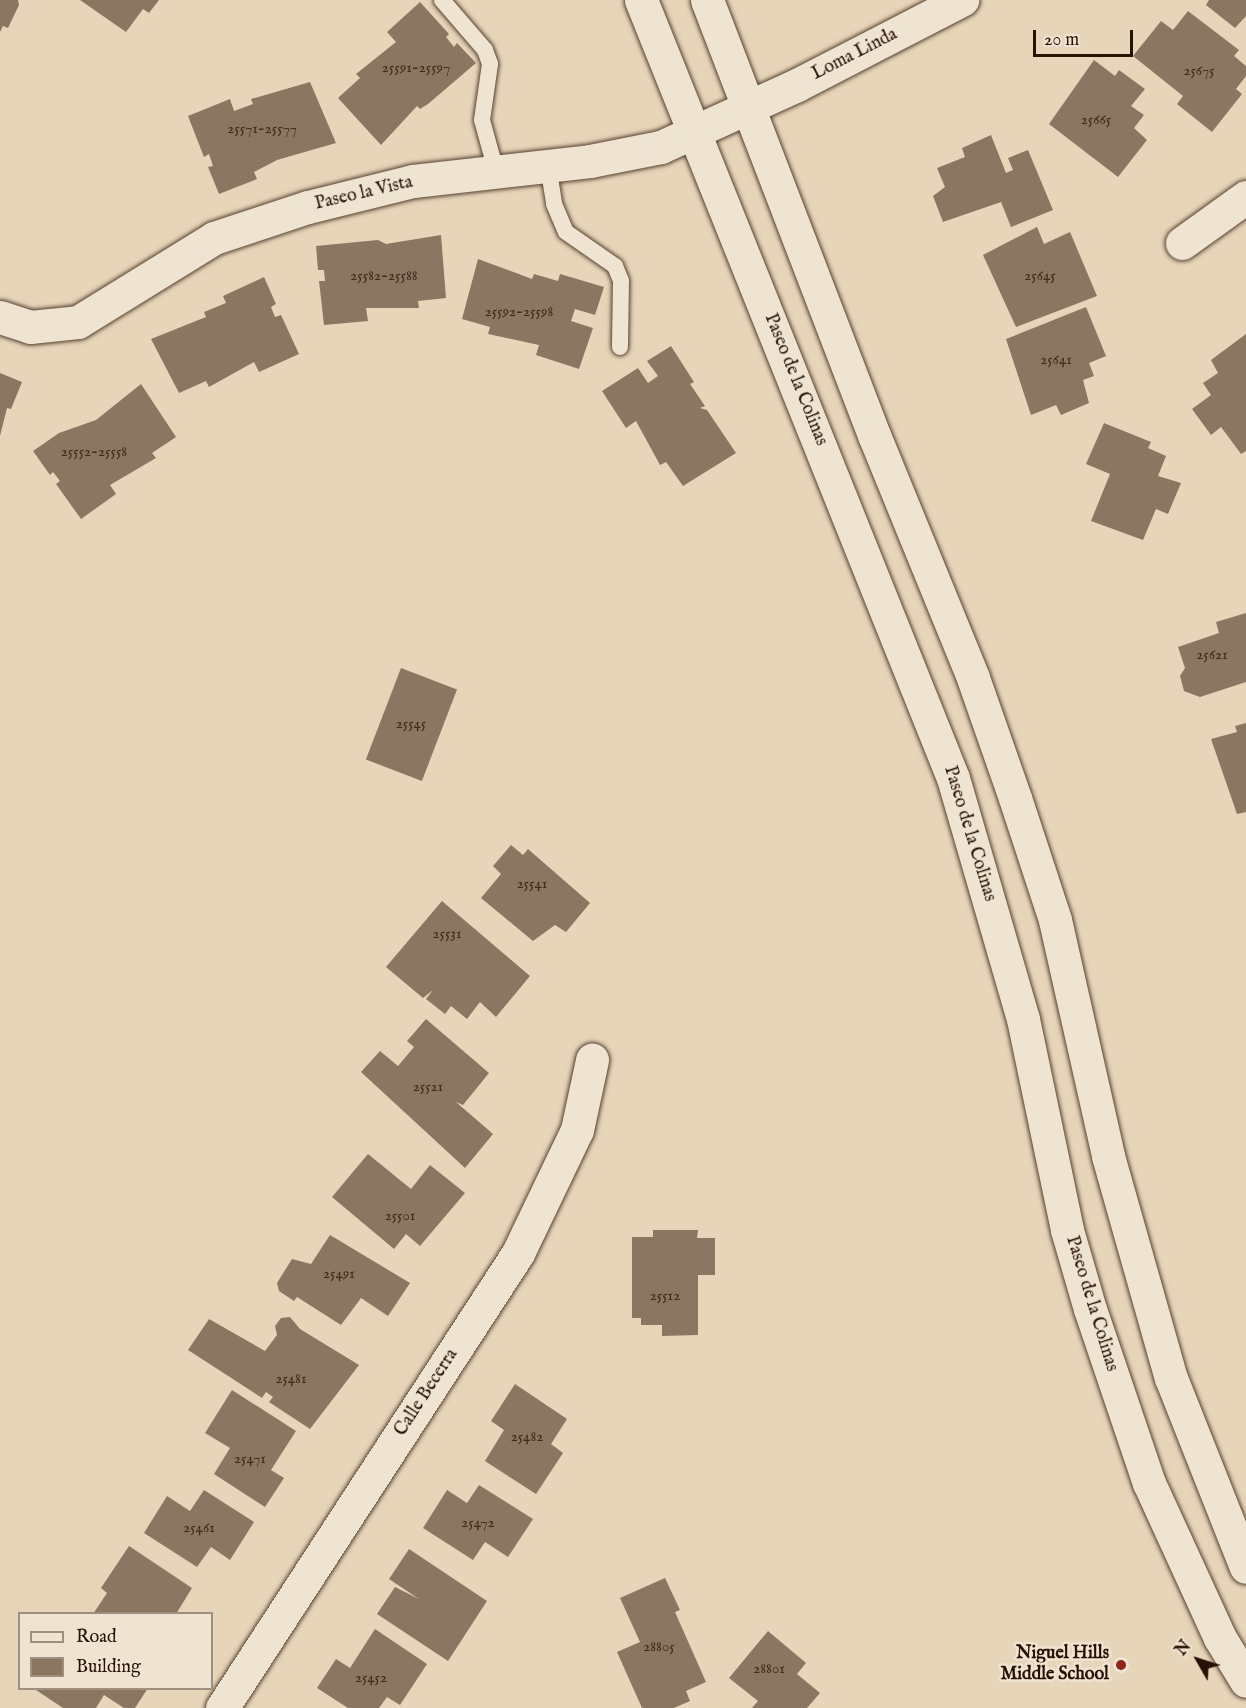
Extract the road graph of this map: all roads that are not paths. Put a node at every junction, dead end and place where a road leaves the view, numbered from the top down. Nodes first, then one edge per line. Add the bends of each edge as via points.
1 (442, 0) edge
2 (641, 0) edge
3 (707, 0) edge
4 (962, 0) edge
5 (747, 108) junction
6 (696, 132) junction
7 (548, 165) junction
8 (496, 171) junction
9 (1246, 197) edge
10 (1182, 243) dead end
11 (0, 317) edge
12 (620, 347) dead end
13 (592, 1060) dead end
14 (1246, 1567) edge
15 (1246, 1682) edge
16 (222, 1708) edge

1 - 8 lane via 485,50 490,64 482,120
2 - 6 main road, Paseo de la Colinas
3 - 5 main road
4 - 5 main road, Loma Linda
5 - 6 main road, Paseo la Vista
5 - 14 main road via 973,678 1018,809 1055,920 1108,1156 1161,1346
6 - 7 main road, Paseo la Vista via 661,147
6 - 15 main road, Paseo de la Colinas via 953,778 1023,1019 1067,1230 1090,1310 1149,1483 1220,1638
7 - 8 main road, Paseo la Vista
7 - 12 lane via 554,204 566,232 615,266 621,281
8 - 11 main road, Paseo la Vista via 413,181 308,207 214,238 78,322 30,327
9 - 10 main road
13 - 16 main road, Calle Becerra via 577,1130 518,1253

